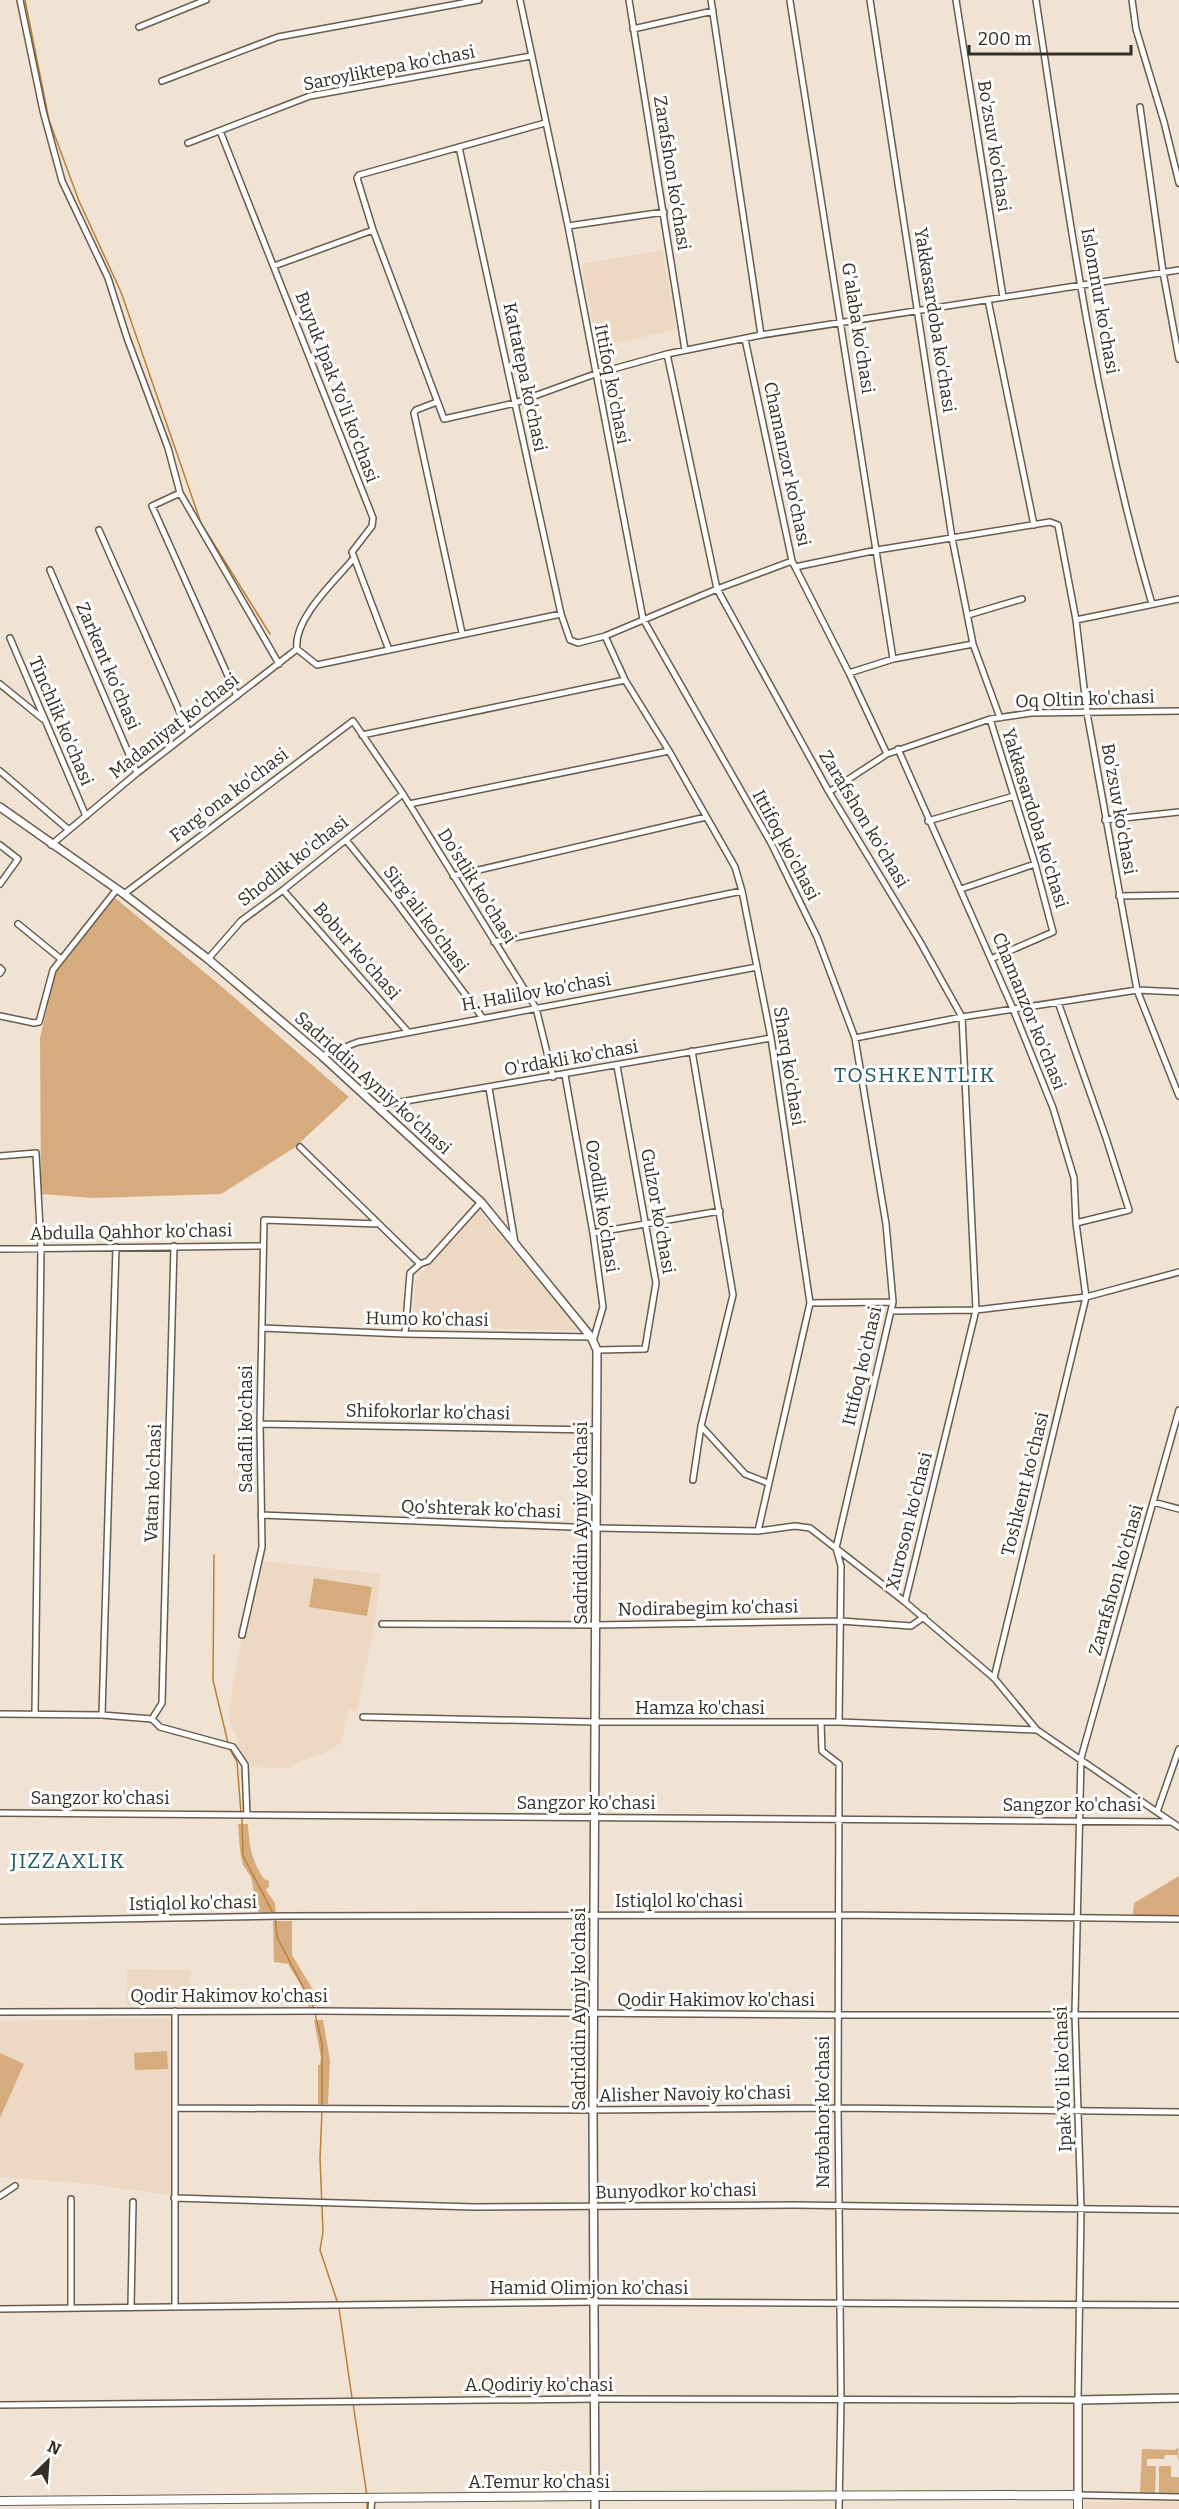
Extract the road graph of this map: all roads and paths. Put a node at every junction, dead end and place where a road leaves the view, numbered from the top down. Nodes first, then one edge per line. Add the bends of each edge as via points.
1 (20, 0) edge
2 (206, 0) edge
3 (479, 0) edge
4 (520, 0) edge
5 (628, 0) edge
6 (711, 0) edge
7 (870, 0) edge
8 (956, 0) edge
9 (1036, 0) edge
10 (1132, 0) edge
11 (790, 1) edge
12 (713, 11) junction
13 (139, 27) dead end
14 (633, 29) junction
15 (531, 56) junction
16 (162, 81) dead end
17 (1140, 107) dead end
18 (545, 123) junction
19 (220, 131) junction
20 (188, 143) dead end
21 (459, 147) junction
22 (1179, 183) edge
23 (664, 212) junction
24 (568, 226) junction
25 (373, 230) junction
26 (274, 266) junction
27 (1179, 270) edge
28 (1163, 272) junction
29 (1080, 286) junction
30 (1003, 297) junction
31 (988, 300) junction
32 (918, 311) junction
33 (842, 322) junction
34 (760, 335) junction
35 (745, 339) junction
36 (685, 350) junction
37 (667, 354) junction
38 (1179, 359) edge
39 (595, 374) junction
40 (437, 402) junction
41 (515, 403) junction
42 (180, 493) junction
43 (1034, 525) junction
44 (99, 530) dead end
45 (952, 538) junction
46 (877, 550) junction
47 (354, 558) junction
48 (792, 561) junction
49 (795, 567) junction
50 (50, 570) dead end
51 (717, 589) junction
52 (1179, 599) edge
53 (1022, 600) dead end
54 (1152, 604) junction
55 (561, 614) junction
56 (968, 615) junction
57 (643, 619) junction
58 (1076, 620) junction
59 (462, 633) junction
60 (605, 636) junction
61 (9, 638) dead end
62 (973, 644) junction
63 (297, 650) junction
64 (388, 650) junction
65 (893, 659) junction
66 (279, 664) junction
67 (849, 673) junction
68 (625, 680) junction
69 (0, 684) edge
70 (237, 696) junction
71 (1179, 711) edge
72 (1087, 713) junction
73 (1000, 718) junction
74 (990, 719) junction
75 (45, 720) junction
76 (353, 721) joint
77 (189, 733) junction
78 (362, 735) junction
79 (898, 750) junction
80 (669, 752) junction
81 (887, 754) junction
82 (0, 771) edge
83 (137, 773) junction
84 (829, 792) junction
85 (403, 794) junction
86 (1014, 796) junction
87 (409, 804) junction
88 (0, 807) edge
89 (1179, 812) edge
90 (86, 816) junction
91 (706, 817) junction
92 (1106, 820) junction
93 (928, 821) junction
94 (69, 830) junction
95 (346, 840) junction
96 (0, 845) edge
97 (51, 845) junction
98 (1035, 864) junction
99 (453, 876) junction
100 (0, 884) edge
101 (117, 889) junction
102 (961, 889) junction
103 (283, 890) junction
104 (742, 891) junction
105 (124, 894) junction
106 (1179, 895) edge
107 (1119, 896) junction
108 (18, 924) dead end
109 (494, 942) junction
110 (993, 958) junction
111 (61, 959) junction
112 (208, 959) junction
113 (757, 967) junction
114 (0, 968) edge
115 (0, 973) edge
116 (1137, 990) junction
117 (1179, 993) edge
118 (1058, 1002) junction
119 (536, 1008) junction
120 (1014, 1009) junction
121 (0, 1016) edge
122 (482, 1017) junction
123 (962, 1017) junction
124 (408, 1032) junction
125 (771, 1038) junction
126 (855, 1038) junction
127 (692, 1051) junction
128 (322, 1056) junction
129 (617, 1066) junction
130 (565, 1075) junction
131 (553, 1077) junction
132 (489, 1088) junction
133 (1179, 1096) edge
134 (377, 1106) junction
135 (300, 1147) dead end
136 (0, 1156) edge
137 (481, 1202) junction
138 (720, 1211) junction
139 (646, 1222) junction
140 (1076, 1223) junction
141 (379, 1224) junction
142 (593, 1233) junction
143 (174, 1246) junction
144 (263, 1246) junction
145 (515, 1246) junction
146 (116, 1247) junction
147 (0, 1249) edge
148 (40, 1249) junction
149 (420, 1264) junction
150 (1179, 1272) edge
151 (1086, 1297) junction
152 (892, 1302) junction
153 (810, 1303) junction
154 (976, 1310) junction
155 (891, 1311) junction
156 (262, 1328) junction
157 (405, 1334) junction
158 (592, 1339) junction
159 (597, 1350) junction
160 (1179, 1410) edge
161 (260, 1424) junction
162 (701, 1426) junction
163 (596, 1430) junction
164 (693, 1480) dead end
165 (768, 1483) junction
166 (1153, 1502) junction
167 (1179, 1509) edge
168 (261, 1515) junction
169 (597, 1528) junction
170 (758, 1532) junction
171 (836, 1548) junction
172 (905, 1602) junction
173 (924, 1617) junction
174 (841, 1621) junction
175 (382, 1624) dead end
176 (596, 1625) junction
177 (242, 1635) dead end
178 (994, 1678) junction
179 (0, 1714) edge
180 (35, 1714) junction
181 (102, 1715) junction
182 (363, 1717) dead end
183 (152, 1719) junction
184 (596, 1722) junction
185 (839, 1722) junction
186 (821, 1723) junction
187 (1037, 1730) junction
188 (1179, 1749) edge
189 (1081, 1758) junction
190 (1157, 1812) junction
191 (0, 1813) edge
192 (247, 1815) junction
193 (596, 1818) junction
194 (839, 1819) junction
195 (1079, 1820) junction
196 (1171, 1822) junction
197 (1179, 1827) edge
198 (840, 1916) junction
199 (594, 1917) junction
200 (1078, 1919) junction
201 (1179, 1919) edge
202 (0, 1921) edge
203 (175, 2011) junction
204 (0, 2012) edge
205 (594, 2014) junction
206 (1075, 2014) junction
207 (838, 2015) junction
208 (1179, 2015) edge
209 (176, 2108) junction
210 (838, 2108) junction
211 (593, 2110) junction
212 (1080, 2111) junction
213 (1179, 2112) edge
214 (15, 2186) dead end
215 (0, 2196) edge
216 (174, 2198) junction
217 (71, 2199) dead end
218 (133, 2202) dead end
219 (838, 2205) junction
220 (594, 2208) junction
221 (1081, 2208) junction
222 (1179, 2210) edge
223 (595, 2302) junction
224 (839, 2303) junction
225 (1079, 2303) junction
226 (1179, 2305) edge
227 (131, 2307) junction
228 (175, 2307) junction
229 (71, 2308) junction
230 (0, 2310) edge
231 (1179, 2398) edge
232 (595, 2399) junction
233 (841, 2399) junction
234 (1078, 2400) junction
235 (0, 2404) edge
236 (1078, 2495) junction
237 (595, 2496) junction
238 (839, 2496) junction
239 (1179, 2497) edge
240 (372, 2498) junction
241 (0, 2501) edge
242 (371, 2509) edge
243 (595, 2509) edge
244 (839, 2509) edge
245 (1078, 2509) edge

1 - 42 street via 62,181 108,278
2 - 13 street
3 - 16 street via 278,37
4 - 15 street, Ittifoq ko'chasi
5 - 14 street, Zarafshon ko'chasi
6 - 12 street
7 - 32 street, Yakkasardoba ko'chasi
8 - 30 street, Bo'zsuv ko'chasi
9 - 29 street, Islomnur ko'chasi
10 - 22 street via 1136,29
11 - 33 street, G'alaba ko'chasi
12 - 14 street
12 - 34 street
14 - 23 street, Zarafshon ko'chasi
15 - 18 street, Ittifoq ko'chasi
15 - 19 street, Saroyliktepa ko'chasi via 310,96
17 - 28 street
18 - 21 street
18 - 24 street, Ittifoq ko'chasi
19 - 20 street, Saroyliktepa ko'chasi
19 - 26 street, Buyuk Ipak Yo'li ko'chasi
21 - 25 street via 359,175 357,183
21 - 41 street, Kattatepa ko'chasi
23 - 24 street
23 - 36 street, Zarafshon ko'chasi
24 - 39 street, Ittifoq ko'chasi
25 - 26 street
25 - 40 street
26 - 47 street, Buyuk Ipak Yo'li ko'chasi via 373,518 372,526 352,550
27 - 28 street
28 - 29 street
28 - 38 street
29 - 30 street
29 - 54 street, Islomnur ko'chasi via 1109,440
30 - 31 street
31 - 32 street
31 - 43 street
32 - 33 street
32 - 45 street, Yakkasardoba ko'chasi
33 - 34 street
33 - 46 street, G'alaba ko'chasi
34 - 35 street
35 - 36 street
35 - 48 street, Chamanzor ko'chasi
36 - 37 street
37 - 39 street
37 - 51 street, Zarafshon ko'chasi
39 - 41 street
39 - 57 street, Ittifoq ko'chasi
40 - 41 street via 444,419
40 - 59 street via 414,413
41 - 55 street, Kattatepa ko'chasi
42 - 66 street
42 - 70 street via 152,506
43 - 45 street
43 - 58 street, Bo'zsuv ko'chasi via 1058,525
44 - 77 street
45 - 46 street
45 - 56 street, Yakkasardoba ko'chasi
46 - 49 street
46 - 65 street, G'alaba ko'chasi
47 - 63 street via 302,622 295,638
47 - 64 street
48 - 49 street, Chamanzor ko'chasi
48 - 51 street
49 - 67 street, Chamanzor ko'chasi
50 - 83 street, Zarkent ko'chasi
51 - 57 street
51 - 84 street, Zarafshon ko'chasi
52 - 54 street
53 - 56 street
54 - 58 street
55 - 59 street
55 - 60 street, Kattatepa ko'chasi via 574,643
56 - 62 street, Yakkasardoba ko'chasi
57 - 60 street
57 - 126 street, Ittifoq ko'chasi via 771,843 817,937
58 - 72 street, Bo'zsuv ko'chasi
59 - 64 street
60 - 68 street, Sharq ko'chasi
61 - 75 street, Tinchlik ko'chasi
62 - 65 street
62 - 73 street, Yakkasardoba ko'chasi
63 - 64 street via 317,665
63 - 66 street, Madaniyat ko'chasi
65 - 67 street
66 - 70 street, Madaniyat ko'chasi
67 - 81 street, Chamanzor ko'chasi
68 - 78 street
68 - 80 street, Sharq ko'chasi
69 - 75 street
70 - 77 street, Madaniyat ko'chasi
71 - 72 street, Oq Oltin ko'chasi
72 - 73 street, Oq Oltin ko'chasi via 1030,713
72 - 92 street, Bo'zsuv ko'chasi
73 - 74 street, Oq Oltin ko'chasi
74 - 79 street, Oq Oltin ko'chasi
74 - 86 street, Yakkasardoba ko'chasi
75 - 90 street, Tinchlik ko'chasi
76 - 78 street, Do'stlik ko'chasi
76 - 105 street, Farg'ona ko'chasi
77 - 83 street, Madaniyat ko'chasi
78 - 85 street, Do'stlik ko'chasi
79 - 81 street, Oq Oltin ko'chasi
79 - 93 street, Chamanzor ko'chasi
80 - 87 street
80 - 91 street, Sharq ko'chasi
81 - 84 street, Oq Oltin ko'chasi
82 - 94 street
83 - 90 street, Madaniyat ko'chasi
84 - 123 street, Zarafshon ko'chasi
85 - 87 street, Do'stlik ko'chasi
85 - 95 street, Shodlik ko'chasi
86 - 93 street
86 - 98 street, Yakkasardoba ko'chasi
87 - 99 street, Do'stlik ko'chasi
88 - 97 street, Sadriddin Ayniy ko'chasi
89 - 92 street
90 - 94 street, Madaniyat ko'chasi
91 - 99 street
91 - 104 street, Sharq ko'chasi via 735,867
92 - 107 street, Bo'zsuv ko'chasi
93 - 102 street, Chamanzor ko'chasi
94 - 97 street, Madaniyat ko'chasi
95 - 103 street, Shodlik ko'chasi
95 - 122 street, Sirg'ali ko'chasi
96 - 100 street via 18,859
97 - 101 street, Sadriddin Ayniy ko'chasi
98 - 102 street
98 - 110 street, Yakkasardoba ko'chasi via 1053,932
99 - 109 street, Do'stlik ko'chasi
101 - 105 street, Sadriddin Ayniy ko'chasi
101 - 111 street
102 - 110 street, Chamanzor ko'chasi
103 - 112 street, Shodlik ko'chasi via 241,921
103 - 124 street, Bobur ko'chasi
104 - 109 street
104 - 113 street, Sharq ko'chasi
105 - 112 street, Sadriddin Ayniy ko'chasi
106 - 107 street
107 - 116 street, Bo'zsuv ko'chasi
108 - 111 street
109 - 119 street, Do'stlik ko'chasi
110 - 120 street, Chamanzor ko'chasi
111 - 121 street via 53,970 39,1022
112 - 128 street, Sadriddin Ayniy ko'chasi
113 - 119 street, H. Halilov ko'chasi
113 - 125 street, Sharq ko'chasi
114 - 115 street
116 - 117 street
116 - 118 street
116 - 133 street, Bo'zsuv ko'chasi
118 - 120 street
118 - 140 street via 1129,1209
119 - 122 street, H. Halilov ko'chasi
119 - 131 street, Do'stlik ko'chasi
120 - 123 street
120 - 140 street, Chamanzor ko'chasi via 1053,1108 1074,1178
122 - 124 street, H. Halilov ko'chasi
123 - 126 street
123 - 154 street, Zarafshon ko'chasi
124 - 128 street, H. Halilov ko'chasi via 344,1045
125 - 127 street, O'rdakli ko'chasi
125 - 153 street, Sharq ko'chasi
126 - 152 street, Ittifoq ko'chasi via 886,1224
127 - 129 street, O'rdakli ko'chasi
127 - 138 street
128 - 134 street, Sadriddin Ayniy ko'chasi
129 - 130 street, O'rdakli ko'chasi
129 - 139 street, Gulzor ko'chasi
130 - 131 street, O'rdakli ko'chasi
130 - 142 street, Ozodlik ko'chasi
131 - 132 street, O'rdakli ko'chasi
132 - 134 street, O'rdakli ko'chasi
132 - 145 street
134 - 137 street, Sadriddin Ayniy ko'chasi
135 - 141 street
136 - 148 street via 36,1153
137 - 145 street, Sadriddin Ayniy ko'chasi
137 - 149 street via 428,1261
138 - 139 street
138 - 162 street via 733,1295
139 - 142 street
139 - 159 street, Gulzor ko'chasi via 656,1283 645,1349
140 - 151 street, Chamanzor ko'chasi
141 - 144 street, Sadafli ko'chasi via 264,1220
141 - 149 street
142 - 158 street, Ozodlik ko'chasi via 603,1307
143 - 144 street, Abdulla Qahhor ko'chasi
143 - 146 street, Abdulla Qahhor ko'chasi
143 - 183 street, Vatan ko'chasi via 162,1703
144 - 156 street, Sadafli ko'chasi
145 - 158 street, Sadriddin Ayniy ko'chasi
146 - 148 street, Abdulla Qahhor ko'chasi
146 - 181 street
147 - 148 street, Abdulla Qahhor ko'chasi
148 - 180 street
149 - 157 street via 410,1273
150 - 151 street
151 - 154 street
151 - 178 street, Toshkent ko'chasi
152 - 153 street
152 - 155 street, Ittifoq ko'chasi
153 - 165 street, Sharq ko'chasi
154 - 155 street
154 - 172 street, Xuroson ko'chasi
155 - 171 street, Ittifoq ko'chasi
156 - 157 street, Humo ko'chasi
156 - 161 street, Sadafli ko'chasi
157 - 158 street, Humo ko'chasi
158 - 159 street, Sadriddin Ayniy ko'chasi
159 - 163 street, Sadriddin Ayniy ko'chasi
160 - 166 street, Zarafshon ko'chasi
161 - 163 street, Shifokorlar ko'chasi
161 - 168 street, Sadafli ko'chasi
162 - 164 street
162 - 165 street via 745,1474
163 - 169 street, Sadriddin Ayniy ko'chasi
165 - 170 street, Sharq ko'chasi
166 - 167 street
166 - 189 street, Zarafshon ko'chasi
168 - 169 street, Qo'shterak ko'chasi
168 - 177 street, Sadafli ko'chasi via 262,1546
169 - 170 street, Qo'shterak ko'chasi
169 - 176 street, Sadriddin Ayniy ko'chasi
170 - 171 street, Qo'shterak ko'chasi via 795,1526 810,1528
171 - 172 street, Qo'shterak ko'chasi
171 - 174 street, Ittifoq ko'chasi via 841,1566
172 - 173 street, Xuroson ko'chasi
173 - 174 street, Nodirabegim ko'chasi via 911,1626
173 - 178 street, Xuroson ko'chasi
174 - 176 street, Nodirabegim ko'chasi
174 - 185 street, Ittifoq ko'chasi
175 - 176 street, Nodirabegim ko'chasi
176 - 184 street, Sadriddin Ayniy ko'chasi
178 - 187 street, Xuroson ko'chasi
179 - 180 street
180 - 181 street
181 - 183 street
182 - 184 street, Hamza ko'chasi
183 - 192 street via 160,1727 236,1749 245,1765
184 - 186 street, Hamza ko'chasi
184 - 193 street, Sadriddin Ayniy ko'chasi
185 - 186 street, Hamza ko'chasi
185 - 187 street, Hamza ko'chasi
186 - 194 street, Navbahor ko'chasi via 822,1751 839,1764
187 - 189 street, Xuroson ko'chasi
188 - 190 street
189 - 190 street, Xuroson ko'chasi
189 - 195 street, Ipak Yo'li ko'chasi
190 - 196 street, Xuroson ko'chasi
191 - 192 street, Sangzor ko'chasi
192 - 193 street, Sangzor ko'chasi
193 - 194 street, Sangzor ko'chasi
193 - 199 street, Sadriddin Ayniy ko'chasi
194 - 195 street, Sangzor ko'chasi
194 - 198 street, Navbahor ko'chasi
195 - 196 street, Sangzor ko'chasi
195 - 200 street, Ipak Yo'li ko'chasi
196 - 197 street, Xuroson ko'chasi
198 - 199 street, Istiqlol ko'chasi
198 - 200 street, Istiqlol ko'chasi
198 - 207 street, Navbahor ko'chasi
199 - 202 street, Istiqlol ko'chasi via 280,1916
199 - 205 street, Sadriddin Ayniy ko'chasi
200 - 201 street, Istiqlol ko'chasi
200 - 206 street, Ipak Yo'li ko'chasi
203 - 204 street, Qodir Hakimov ko'chasi
203 - 205 street, Qodir Hakimov ko'chasi
203 - 209 street
205 - 207 street, Qodir Hakimov ko'chasi
205 - 211 street, Sadriddin Ayniy ko'chasi
206 - 207 street, Qodir Hakimov ko'chasi
206 - 208 street, Qodir Hakimov ko'chasi
206 - 212 street, Ipak Yo'li ko'chasi
207 - 210 street, Navbahor ko'chasi
209 - 211 street, Alisher Navoiy ko'chasi
209 - 216 street
210 - 211 street, Alisher Navoiy ko'chasi
210 - 212 street, Alisher Navoiy ko'chasi
210 - 219 street, Navbahor ko'chasi
211 - 220 street, Sadriddin Ayniy ko'chasi
212 - 213 street, Alisher Navoiy ko'chasi
212 - 221 street, Ipak Yo'li ko'chasi
214 - 215 street
216 - 220 street, Bunyodkor ko'chasi
216 - 228 street
217 - 229 street
218 - 227 street
219 - 220 street, Bunyodkor ko'chasi
219 - 221 street, Bunyodkor ko'chasi
219 - 224 street, Navbahor ko'chasi
220 - 223 street, Sadriddin Ayniy ko'chasi
221 - 222 street, Bunyodkor ko'chasi
221 - 225 street, Ipak Yo'li ko'chasi
223 - 224 street, Hamid Olimjon ko'chasi
223 - 228 street, Hamid Olimjon ko'chasi
223 - 232 street, Sadriddin Ayniy ko'chasi
224 - 225 street, Hamid Olimjon ko'chasi
224 - 233 street, Navbahor ko'chasi
225 - 226 street, Hamid Olimjon ko'chasi
225 - 234 street, Ipak Yo'li ko'chasi
227 - 228 street, Hamid Olimjon ko'chasi
227 - 229 street, Hamid Olimjon ko'chasi
229 - 230 street, Hamid Olimjon ko'chasi
231 - 234 street
232 - 233 street, A.Qodiriy ko'chasi
232 - 235 street, A.Qodiriy ko'chasi
232 - 237 street, Sadriddin Ayniy ko'chasi
233 - 234 street, A.Qodiriy ko'chasi
233 - 238 street, Navbahor ko'chasi
234 - 236 street
236 - 238 main road, A.Temur ko'chasi
236 - 239 street
236 - 245 main road
237 - 238 main road, A.Temur ko'chasi
237 - 240 main road, A.Temur ko'chasi
237 - 243 street, Sadriddin Ayniy ko'chasi
238 - 244 street, Navbahor ko'chasi
240 - 241 main road, A.Temur ko'chasi
240 - 242 street

